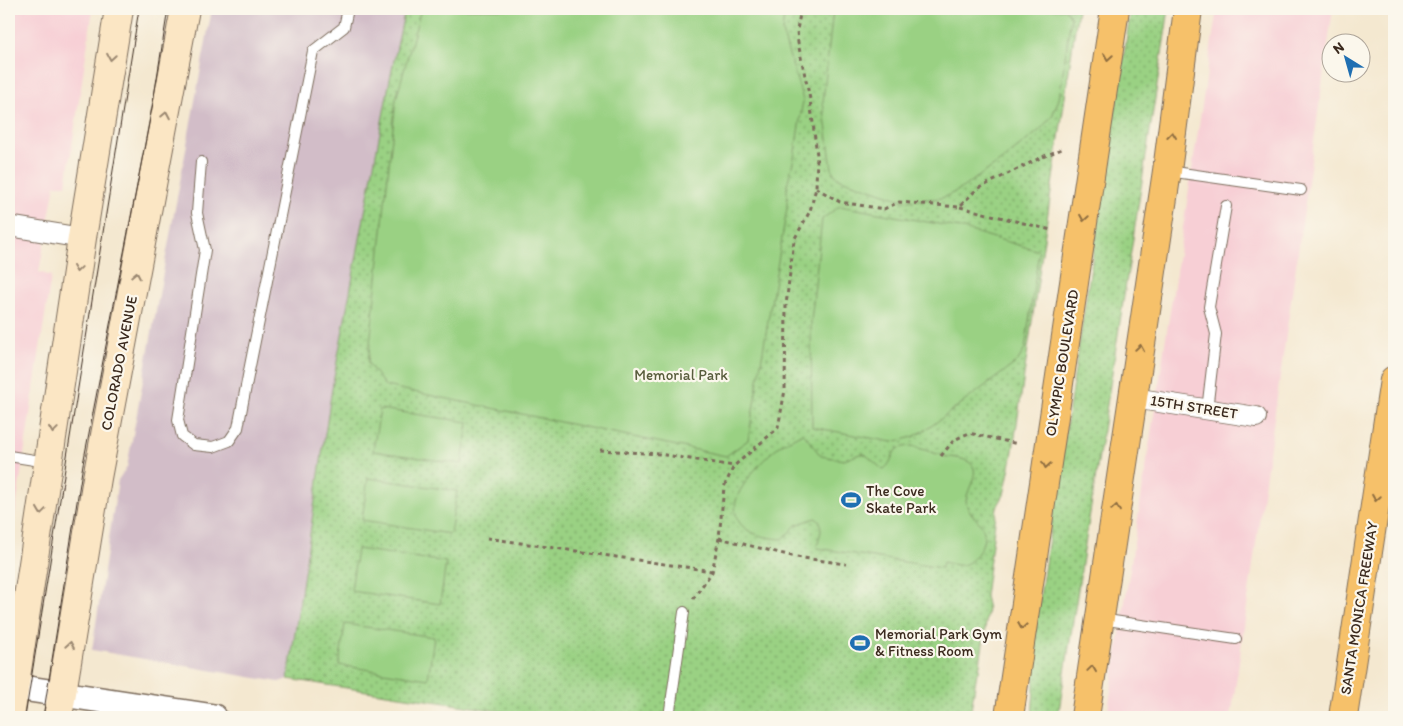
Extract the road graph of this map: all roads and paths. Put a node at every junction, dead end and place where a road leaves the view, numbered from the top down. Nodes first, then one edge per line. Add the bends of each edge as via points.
1 (119, 9) edge
2 (186, 9) edge
3 (348, 9) edge
4 (801, 9) edge
5 (1115, 9) edge
6 (1188, 9) edge
7 (1064, 148) dead end
8 (201, 162) dead end
9 (1167, 171) junction
10 (816, 188) junction
11 (1301, 190) dead end
12 (1226, 206) dead end
13 (959, 207) junction
14 (9, 226) edge
15 (1051, 230) dead end
16 (82, 238) junction
17 (1394, 380) edge
18 (1132, 398) junction
19 (1207, 410) junction
20 (1256, 417) dead end
21 (1018, 444) dead end
22 (600, 450) dead end
23 (9, 456) edge
24 (941, 456) dead end
25 (49, 462) junction
26 (734, 466) junction
27 (488, 538) dead end
28 (719, 538) junction
29 (846, 564) dead end
30 (712, 571) junction
31 (684, 612) joint
32 (1099, 618) junction
33 (1236, 639) dead end
34 (12, 686) edge
35 (60, 705) edge
36 (10, 717) edge
37 (214, 717) edge
38 (669, 717) edge
39 (1008, 717) edge
40 (1084, 717) edge
41 (1343, 717) edge

1 -> 16 main road
35 -> 2 main road, COLORADO AVENUE via 97,478
3 - 8 lane via 344,27 313,52 238,428 230,441 213,447 194,444 182,436 178,420 205,250 198,213
4 - 10 path via 798,43 816,146
5 -> 39 main road, OLYMPIC BOULEVARD
9 -> 6 main road
7 - 13 path via 977,189
9 - 11 lane
18 -> 9 main road
10 - 13 path via 840,202 884,209 899,202
10 - 26 path via 810,211 794,240 786,305 786,390 778,428
12 - 19 lane via 1210,307 1216,334
13 - 15 path
14 - 16 street
16 -> 25 main road
17 -> 41 main road, SANTA MONICA FREEWAY
18 - 19 street, 15TH STREET
32 -> 18 main road
19 - 20 street, 15TH STREET
21 - 24 path via 969,433 954,440
22 - 26 path via 659,454
23 - 25 lane
25 -> 34 main road
26 - 28 path via 724,487
27 - 30 path
28 - 29 path via 796,558
28 - 30 path
30 - 31 path
31 - 38 lane
32 - 33 lane
40 -> 32 main road
34 - 35 street
34 - 36 main road
35 - 37 street

